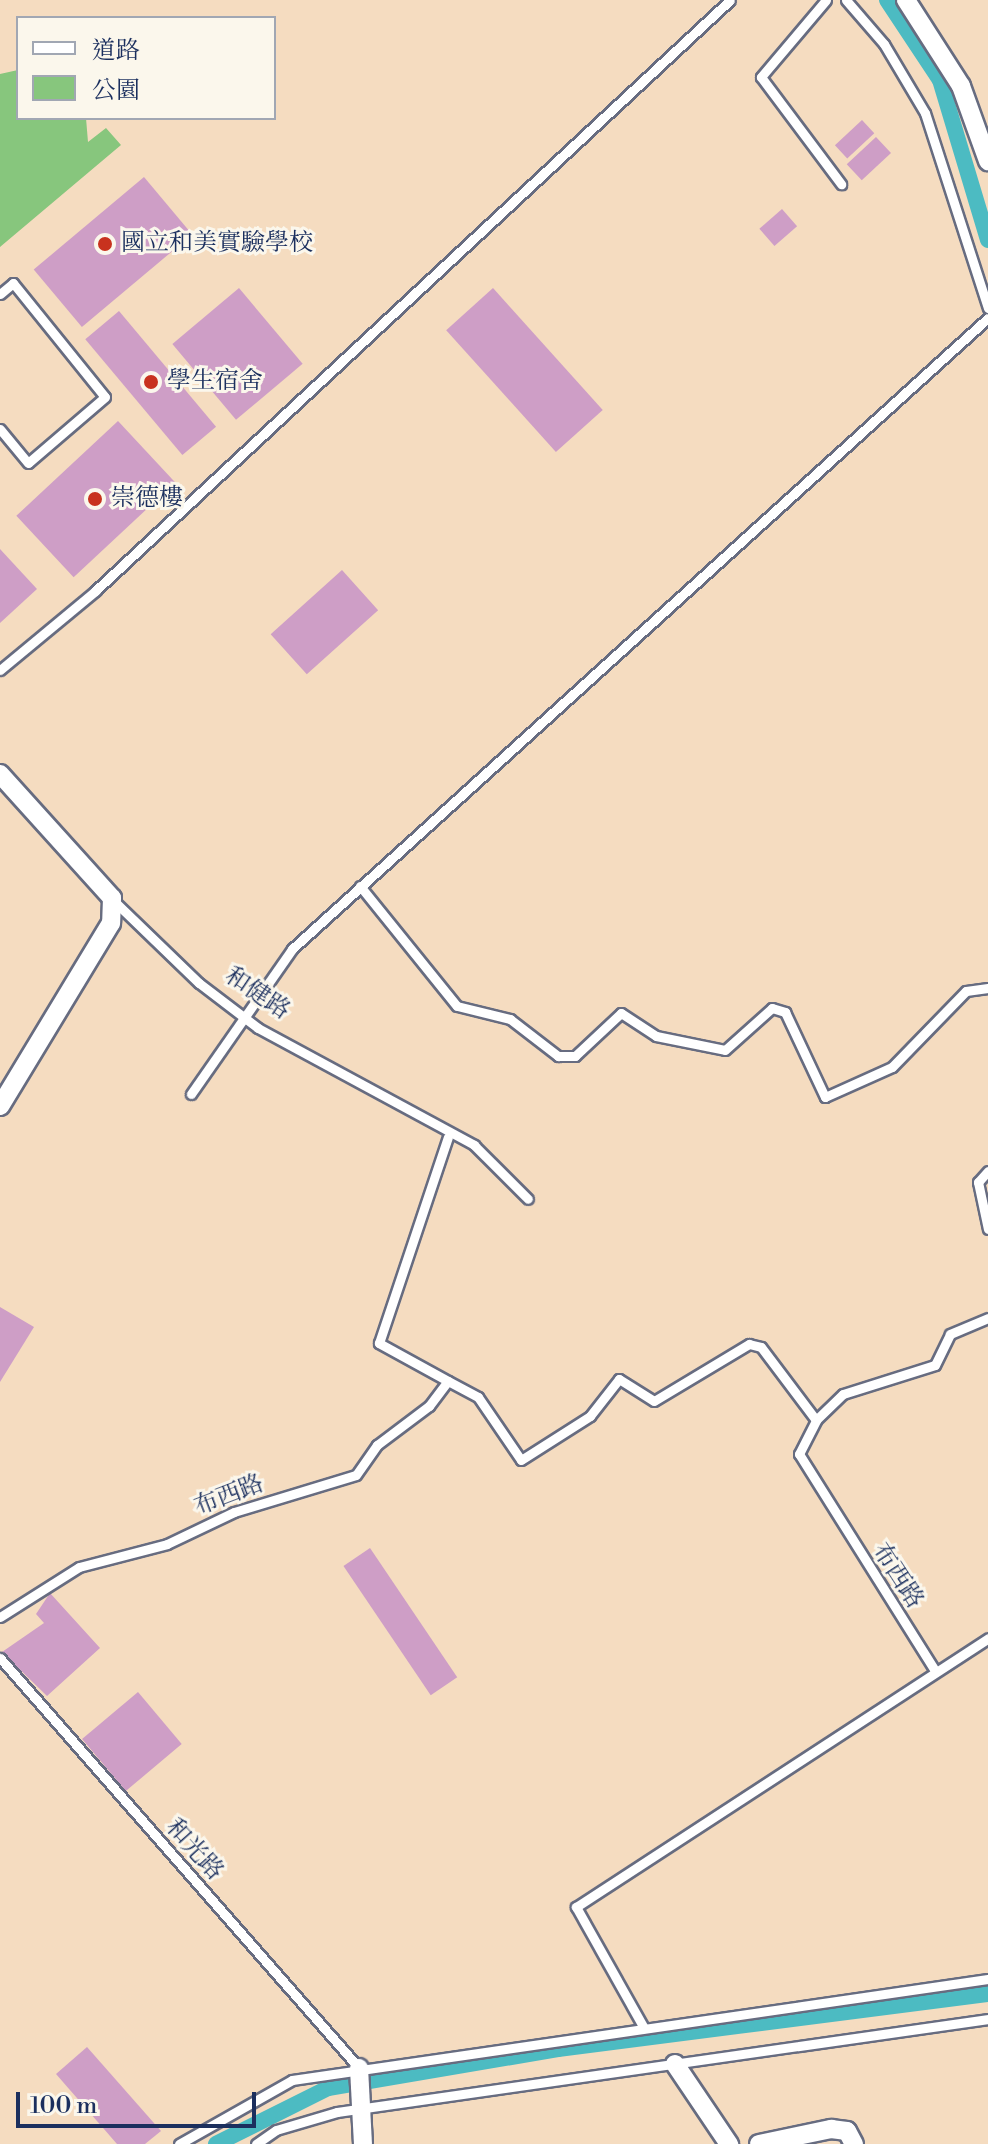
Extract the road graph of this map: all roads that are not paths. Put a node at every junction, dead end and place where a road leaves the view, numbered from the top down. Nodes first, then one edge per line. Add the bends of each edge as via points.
1 (730, 0) edge
2 (826, 0) edge
3 (846, 0) edge
4 (906, 0) edge
5 (988, 161) edge
6 (841, 184) dead end
7 (0, 294) edge
8 (988, 308) edge
9 (988, 318) edge
10 (0, 429) edge
11 (0, 670) edge
12 (0, 774) edge
13 (360, 886) junction
14 (112, 898) junction
15 (988, 988) edge
16 (240, 1014) junction
17 (191, 1094) dead end
18 (0, 1106) edge
19 (448, 1137) junction
20 (988, 1171) edge
21 (528, 1199) dead end
22 (988, 1229) edge
23 (988, 1318) edge
24 (448, 1381) junction
25 (816, 1420) junction
26 (0, 1617) edge
27 (988, 1638) edge
28 (0, 1658) edge
29 (934, 1669) junction
30 (988, 1979) edge
31 (988, 2019) edge
32 (644, 2028) junction
33 (675, 2064) junction
34 (359, 2068) junction
35 (362, 2109) junction
36 (179, 2144) edge
37 (256, 2144) edge
38 (363, 2144) edge
39 (729, 2144) edge
40 (759, 2144) edge
41 (854, 2144) edge

1 - 11 lane via 95,591
2 - 6 lane via 761,77
3 - 8 lane via 884,44 925,113
4 - 5 street via 961,86
7 - 10 lane via 13,283 105,397 28,463
9 - 13 lane
12 - 14 street, 和健路
13 - 15 lane via 457,1006 510,1019 558,1056 575,1056 621,1013 656,1036 725,1050 772,1008 785,1012 825,1097 904,1059 966,991
13 - 16 lane via 292,949
14 - 16 lane, 和健路
14 - 18 street via 111,923
16 - 17 lane
16 - 19 lane, 和健路
19 - 21 lane, 和健路 via 474,1145
19 - 24 lane via 379,1343
20 - 22 lane via 978,1182
23 - 25 lane, 布西路 via 950,1334 935,1365 852,1390
24 - 25 lane via 478,1397 521,1460 590,1416 619,1379 654,1401 749,1344 761,1347
24 - 26 lane, 布西路 via 429,1406 377,1445 356,1475 234,1512 167,1544 79,1567
25 - 29 lane, 布西路 via 799,1454 808,1474
27 - 29 lane
28 - 34 lane, 和光路
29 - 32 lane via 576,1907
30 - 32 lane
31 - 33 lane
32 - 34 lane
33 - 35 lane
33 - 39 street
34 - 35 street
34 - 36 lane via 292,2080
35 - 37 lane via 276,2130
35 - 38 street
40 - 41 street via 831,2129 847,2131

